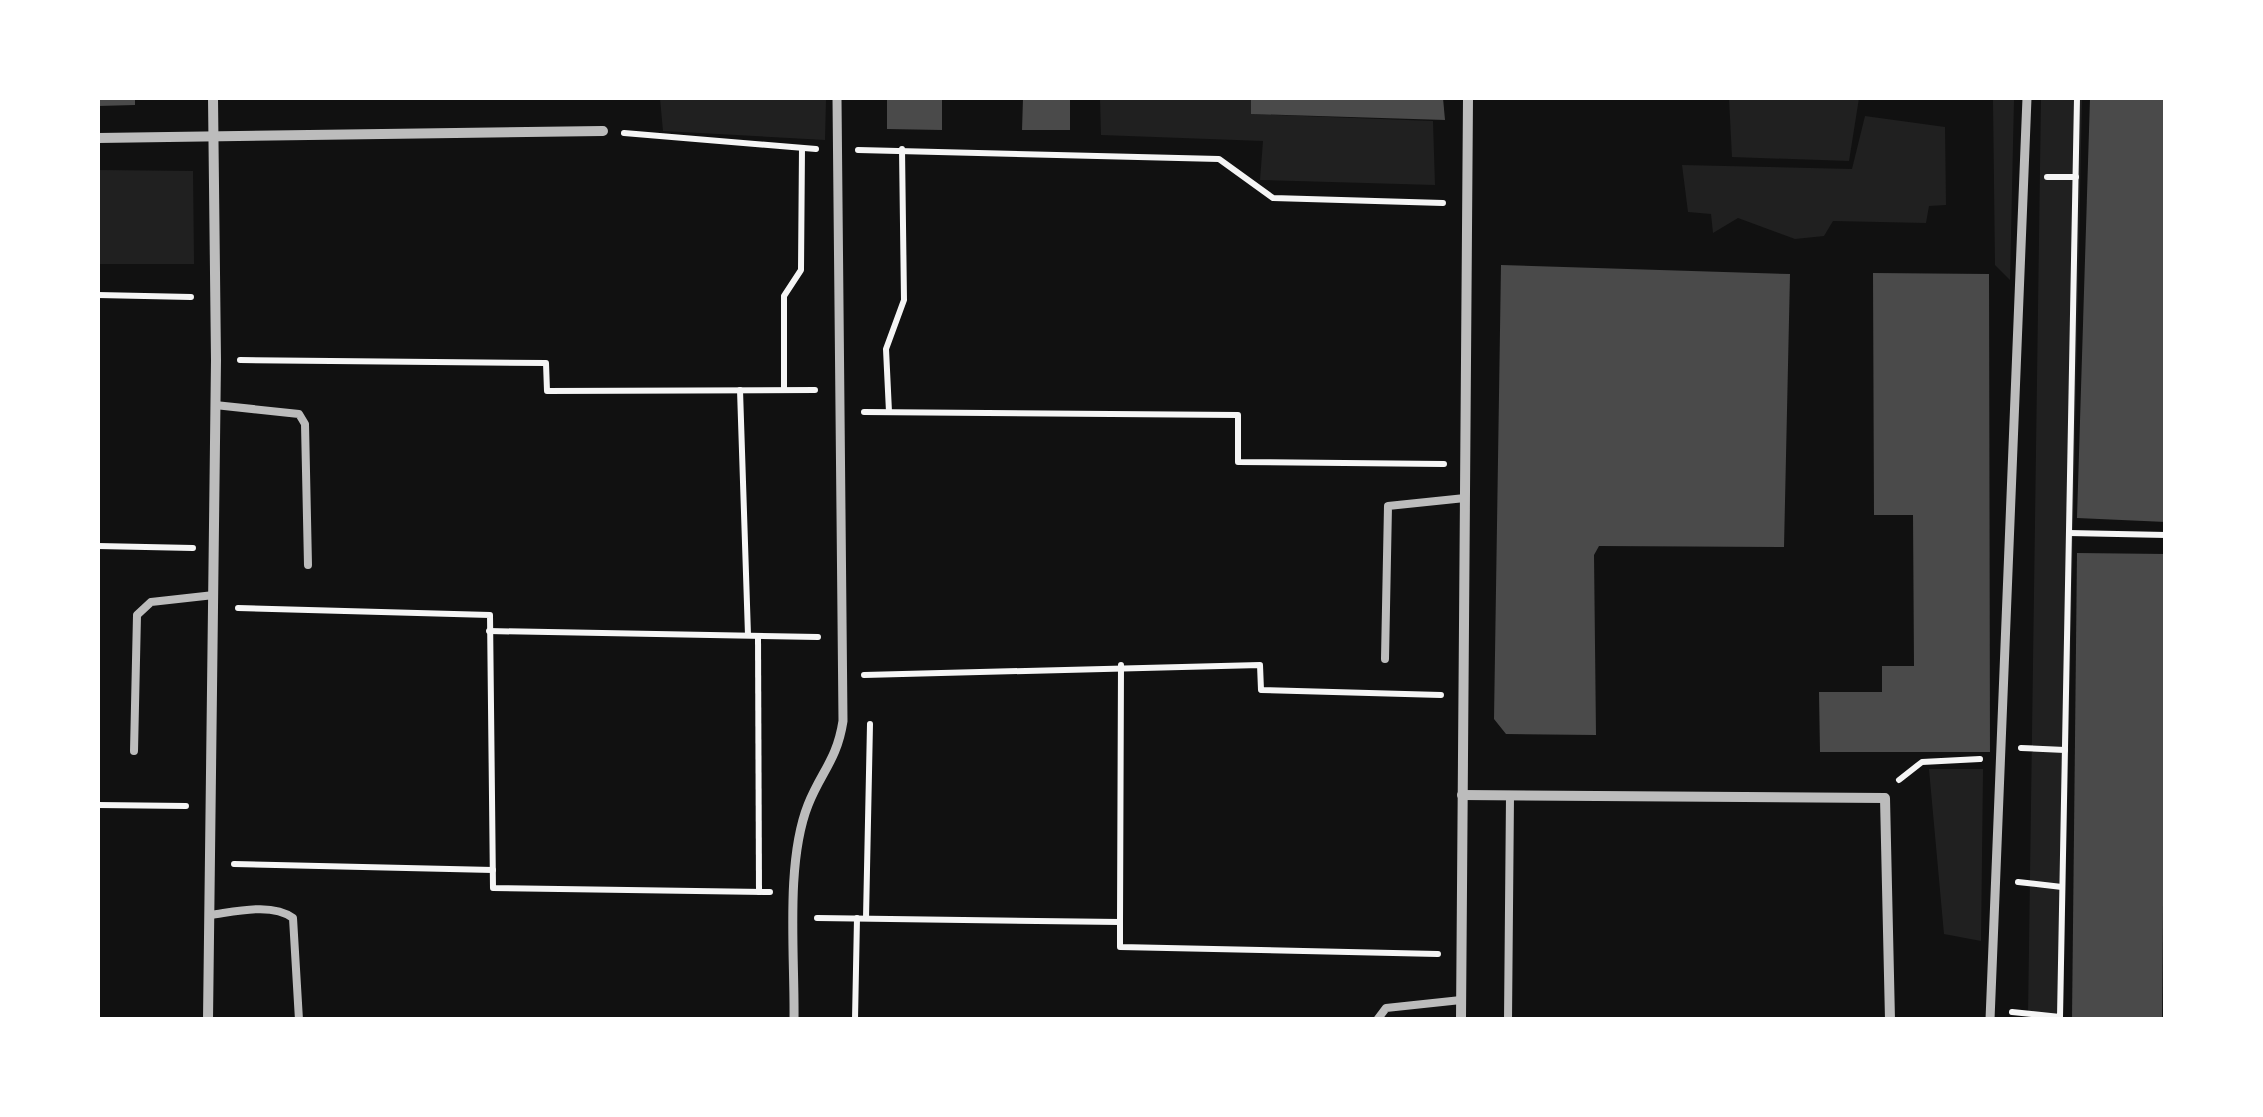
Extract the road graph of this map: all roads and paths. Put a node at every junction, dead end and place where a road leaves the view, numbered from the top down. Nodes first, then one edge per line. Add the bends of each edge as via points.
1 (213, 98) edge
2 (836, 98) edge
3 (1468, 98) edge
4 (2027, 98) edge
5 (2077, 98) edge
6 (603, 131) joint
7 (98, 138) edge
8 (215, 138) junction
9 (802, 148) junction
10 (902, 149) junction
11 (837, 150) junction
12 (1467, 204) junction
13 (98, 295) edge
14 (216, 297) junction
15 (216, 360) junction
16 (740, 390) junction
17 (784, 390) junction
18 (836, 390) junction
19 (215, 405) junction
20 (838, 412) junction
21 (889, 412) junction
22 (1466, 464) junction
23 (1465, 498) junction
24 (2069, 533) junction
25 (2166, 535) edge
26 (98, 546) edge
27 (214, 549) junction
28 (308, 565) dead end
29 (214, 601) junction
30 (489, 631) junction
31 (748, 635) junction
32 (758, 636) junction
33 (842, 637) junction
34 (1385, 659) dead end
35 (1121, 665) junction
36 (843, 675) junction
37 (871, 675) junction
38 (870, 694) dead end
39 (1462, 695) junction
40 (870, 712) dead end
41 (2001, 746) junction
42 (2065, 750) junction
43 (134, 751) dead end
44 (2001, 758) junction
45 (1462, 795) junction
46 (1510, 796) junction
47 (1885, 798) junction
48 (98, 805) edge
49 (212, 806) junction
50 (211, 864) junction
51 (493, 870) junction
52 (1996, 879) junction
53 (2062, 887) junction
54 (759, 892) junction
55 (796, 892) junction
56 (210, 915) junction
57 (796, 918) junction
58 (861, 918) junction
59 (1120, 922) junction
60 (1462, 954) junction
61 (1461, 1000) junction
62 (1991, 1015) edge
63 (208, 1020) edge
64 (299, 1020) edge
65 (794, 1020) edge
66 (855, 1020) edge
67 (1377, 1020) edge
68 (1461, 1020) edge
69 (1508, 1020) edge
70 (1890, 1020) edge

1 - 8 street
2 - 11 street
3 - 12 street
4 - 41 street
5 - 24 path
6 - 8 street
6 - 9 path
7 - 8 street
8 - 14 street
9 - 11 path
9 - 17 path via 801,270 784,296
10 - 11 path
10 - 12 path via 1218,159 1273,198
10 - 21 path via 904,300 886,349
11 - 18 street
12 - 22 street
13 - 14 path
14 - 15 street
15 - 16 path via 546,363 547,391
15 - 19 street
16 - 17 path
16 - 31 path
17 - 18 path
18 - 20 street
19 - 27 street
19 - 28 lane via 298,414 305,424
20 - 21 path
20 - 33 street
21 - 22 path via 1238,415 1238,462
22 - 23 street
23 - 34 lane via 1388,506
23 - 39 street
24 - 25 path
24 - 42 path
26 - 27 path
27 - 29 street
29 - 30 path via 490,615
29 - 43 lane via 151,602 137,616
29 - 49 street
30 - 31 path
30 - 51 path
31 - 32 path
32 - 33 path
32 - 54 path
33 - 36 street
35 - 37 path
35 - 39 path via 1260,665 1260,690
35 - 59 path
36 - 37 path
36 - 55 street via 838,752 808,806
37 - 38 path
39 - 45 street
40 - 58 path
41 - 42 path
41 - 44 street
42 - 53 path
44 - 47 path via 1922,762
44 - 52 street
45 - 46 street
45 - 60 street
46 - 47 street
46 - 69 lane
47 - 70 street
48 - 49 path
49 - 50 street
50 - 51 path
50 - 56 street
51 - 54 path via 493,888
52 - 53 path
52 - 62 street
53 - 62 path via 2060,1017
54 - 55 path
55 - 57 street
56 - 63 street
56 - 64 lane via 256,910 293,918
57 - 58 path
57 - 65 street
58 - 59 path
58 - 66 path
59 - 60 path via 1120,947
60 - 61 street
61 - 67 lane via 1386,1008
61 - 68 street

